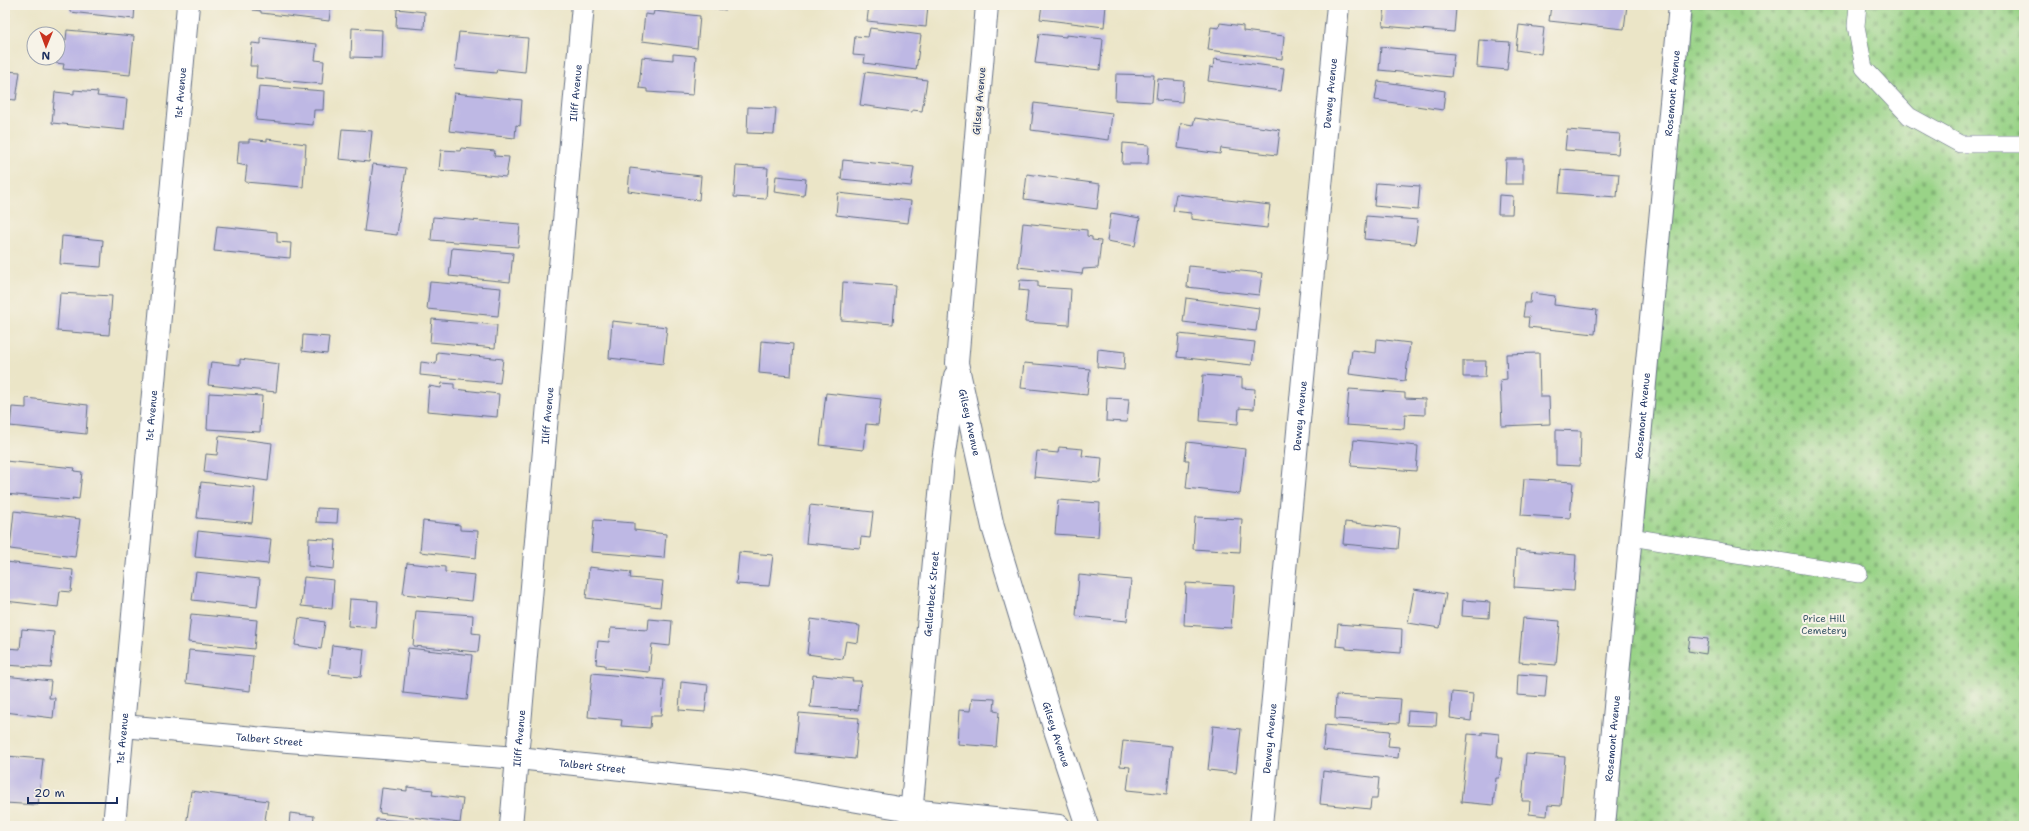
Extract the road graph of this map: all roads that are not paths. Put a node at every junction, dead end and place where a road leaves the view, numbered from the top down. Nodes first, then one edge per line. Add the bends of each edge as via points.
1 (188, 5) edge
2 (583, 5) edge
3 (987, 5) edge
4 (1338, 5) edge
5 (1680, 5) edge
6 (1858, 5) edge
7 (2024, 144) edge
8 (957, 363) junction
9 (1631, 537) junction
10 (1859, 574) dead end
11 (123, 726) junction
12 (518, 758) junction
13 (910, 818) edge
14 (114, 826) edge
15 (511, 826) edge
16 (1059, 826) edge
17 (1087, 826) edge
18 (1261, 826) edge
19 (1604, 826) edge

1 - 11 street, 1st Avenue
2 - 12 street, Iliff Avenue
3 - 8 street, Gilsey Avenue
4 - 18 street, Dewey Avenue
5 - 9 street, Rosemont Avenue
6 - 7 lane via 1856,26 1864,68 1909,116 1960,144
8 - 13 street, Gellenbeck Street via 943,460
8 - 17 street, Gilsey Avenue via 993,528
9 - 10 lane
9 - 19 street, Rosemont Avenue
11 - 12 street, Talbert Street
11 - 14 street, 1st Avenue
12 - 13 street, Talbert Street via 745,782
12 - 15 street, Iliff Avenue
13 - 16 street, Talbert Street

